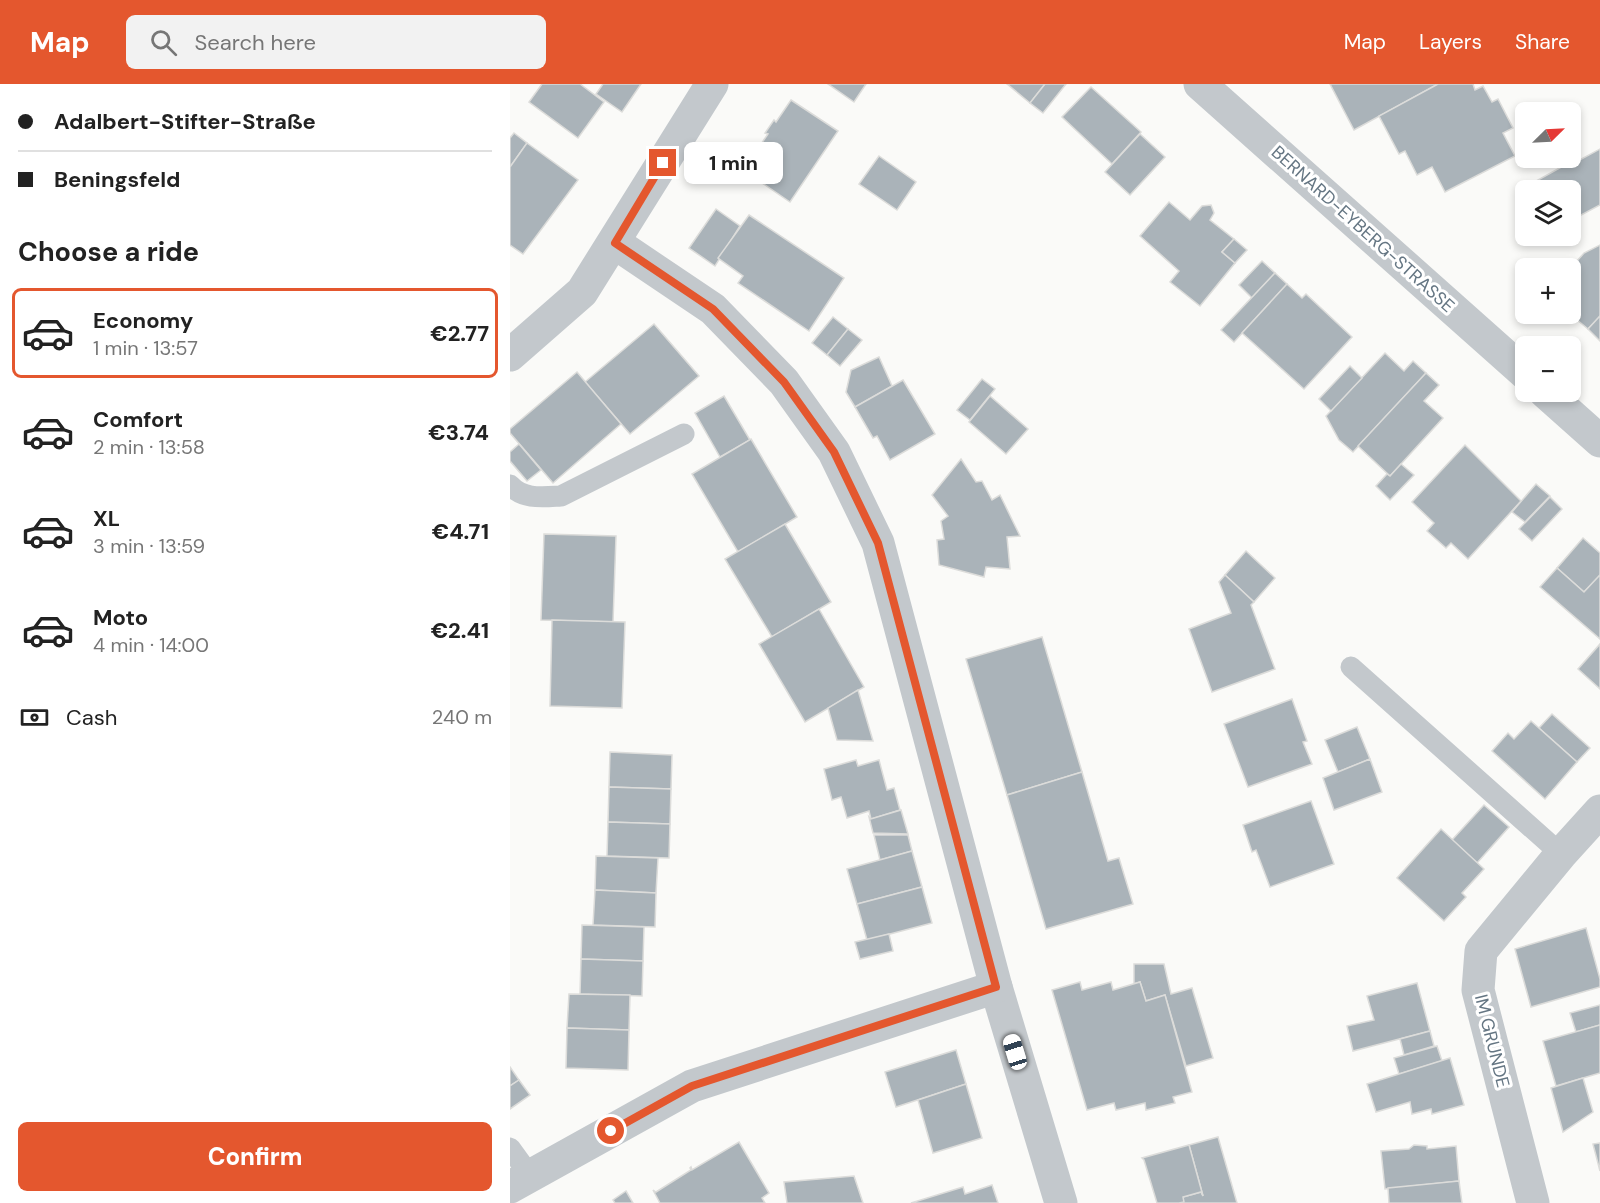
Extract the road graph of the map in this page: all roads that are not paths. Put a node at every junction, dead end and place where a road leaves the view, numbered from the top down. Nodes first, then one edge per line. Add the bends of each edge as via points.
1 (712, 84) edge
2 (1200, 84) edge
3 (615, 243) junction
4 (510, 354) edge
5 (1515, 364) edge
6 (1556, 402) edge
7 (684, 434) dead end
8 (1600, 441) edge
9 (510, 485) edge
10 (1351, 667) dead end
11 (1600, 811) edge
12 (1561, 854) junction
13 (996, 987) junction
14 (510, 1148) edge
15 (520, 1182) edge
16 (1061, 1203) edge
17 (1533, 1203) edge

1 - 3 street
2 - 5 street, BERNARD-EYBERG-STRASSE
3 - 4 street via 582,292
3 - 13 street via 713,309 784,382 834,452 878,543
6 - 8 street
7 - 9 lane via 561,496 524,495
10 - 12 lane
11 - 12 street, IM GRUNDE
12 - 17 street, IM GRUNDE via 1481,951 1478,990
13 - 15 street via 692,1086
13 - 16 street
14 - 15 lane

